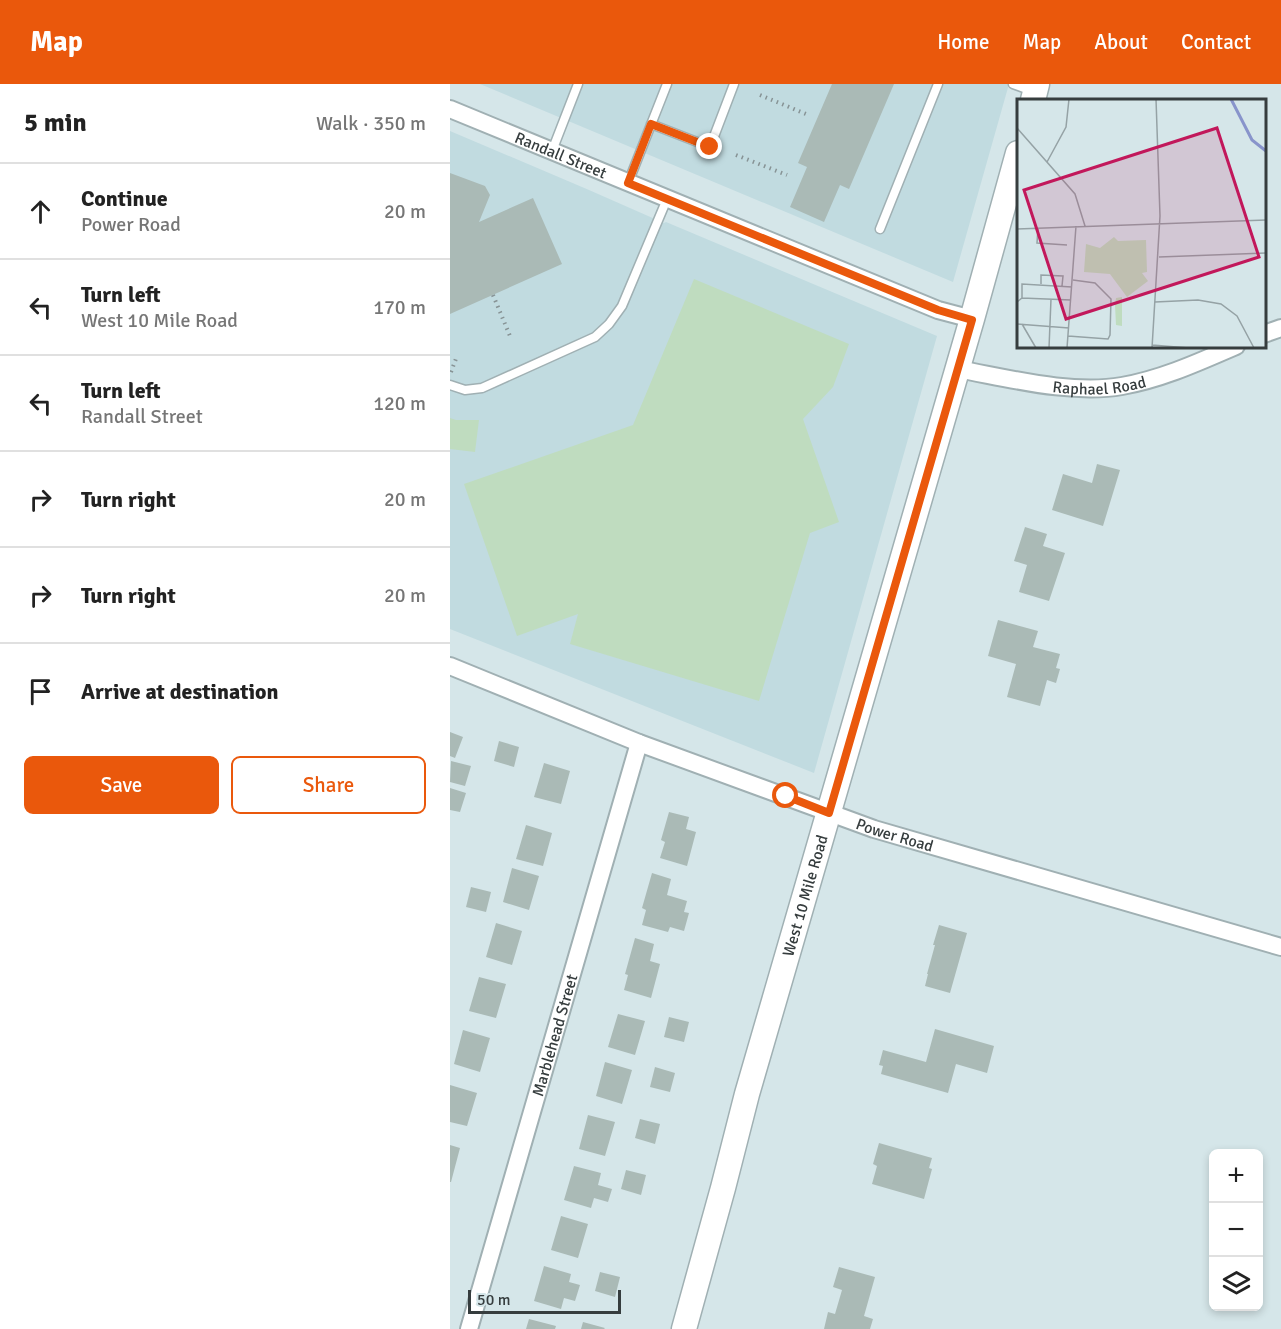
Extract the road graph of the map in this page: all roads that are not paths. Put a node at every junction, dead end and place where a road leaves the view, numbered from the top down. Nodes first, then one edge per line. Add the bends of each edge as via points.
1 (578, 84) edge
2 (667, 84) edge
3 (734, 84) edge
4 (938, 84) edge
5 (450, 109) edge
6 (651, 124) junction
7 (552, 151) junction
8 (1017, 157) edge
9 (628, 183) junction
10 (667, 199) junction
11 (880, 229) dead end
12 (972, 320) junction
13 (1281, 327) edge
14 (1266, 333) edge
15 (1231, 348) edge
16 (957, 369) junction
17 (450, 385) edge
18 (450, 666) edge
19 (639, 743) junction
20 (829, 813) junction
21 (1281, 946) edge
22 (469, 1329) edge
23 (684, 1329) edge

1 - 7 lane
2 - 6 lane
3 - 6 lane via 710,147
4 - 11 lane
5 - 7 street, Randall Street
6 - 9 lane
7 - 9 street, Randall Street
8 - 12 street, West 10 Mile Road
9 - 10 street, Randall Street
10 - 12 street, Randall Street via 938,310
10 - 17 lane via 622,306 595,337 482,388 465,390
12 - 16 street, West 10 Mile Road
13 - 14 street
15 - 16 street, Raphael Road via 1184,368 1120,386 1045,385
16 - 20 street, West 10 Mile Road
18 - 19 street, Power Road
19 - 20 street, Power Road
19 - 22 street, Marblehead Street
20 - 21 street, Power Road
20 - 23 street, West 10 Mile Road

